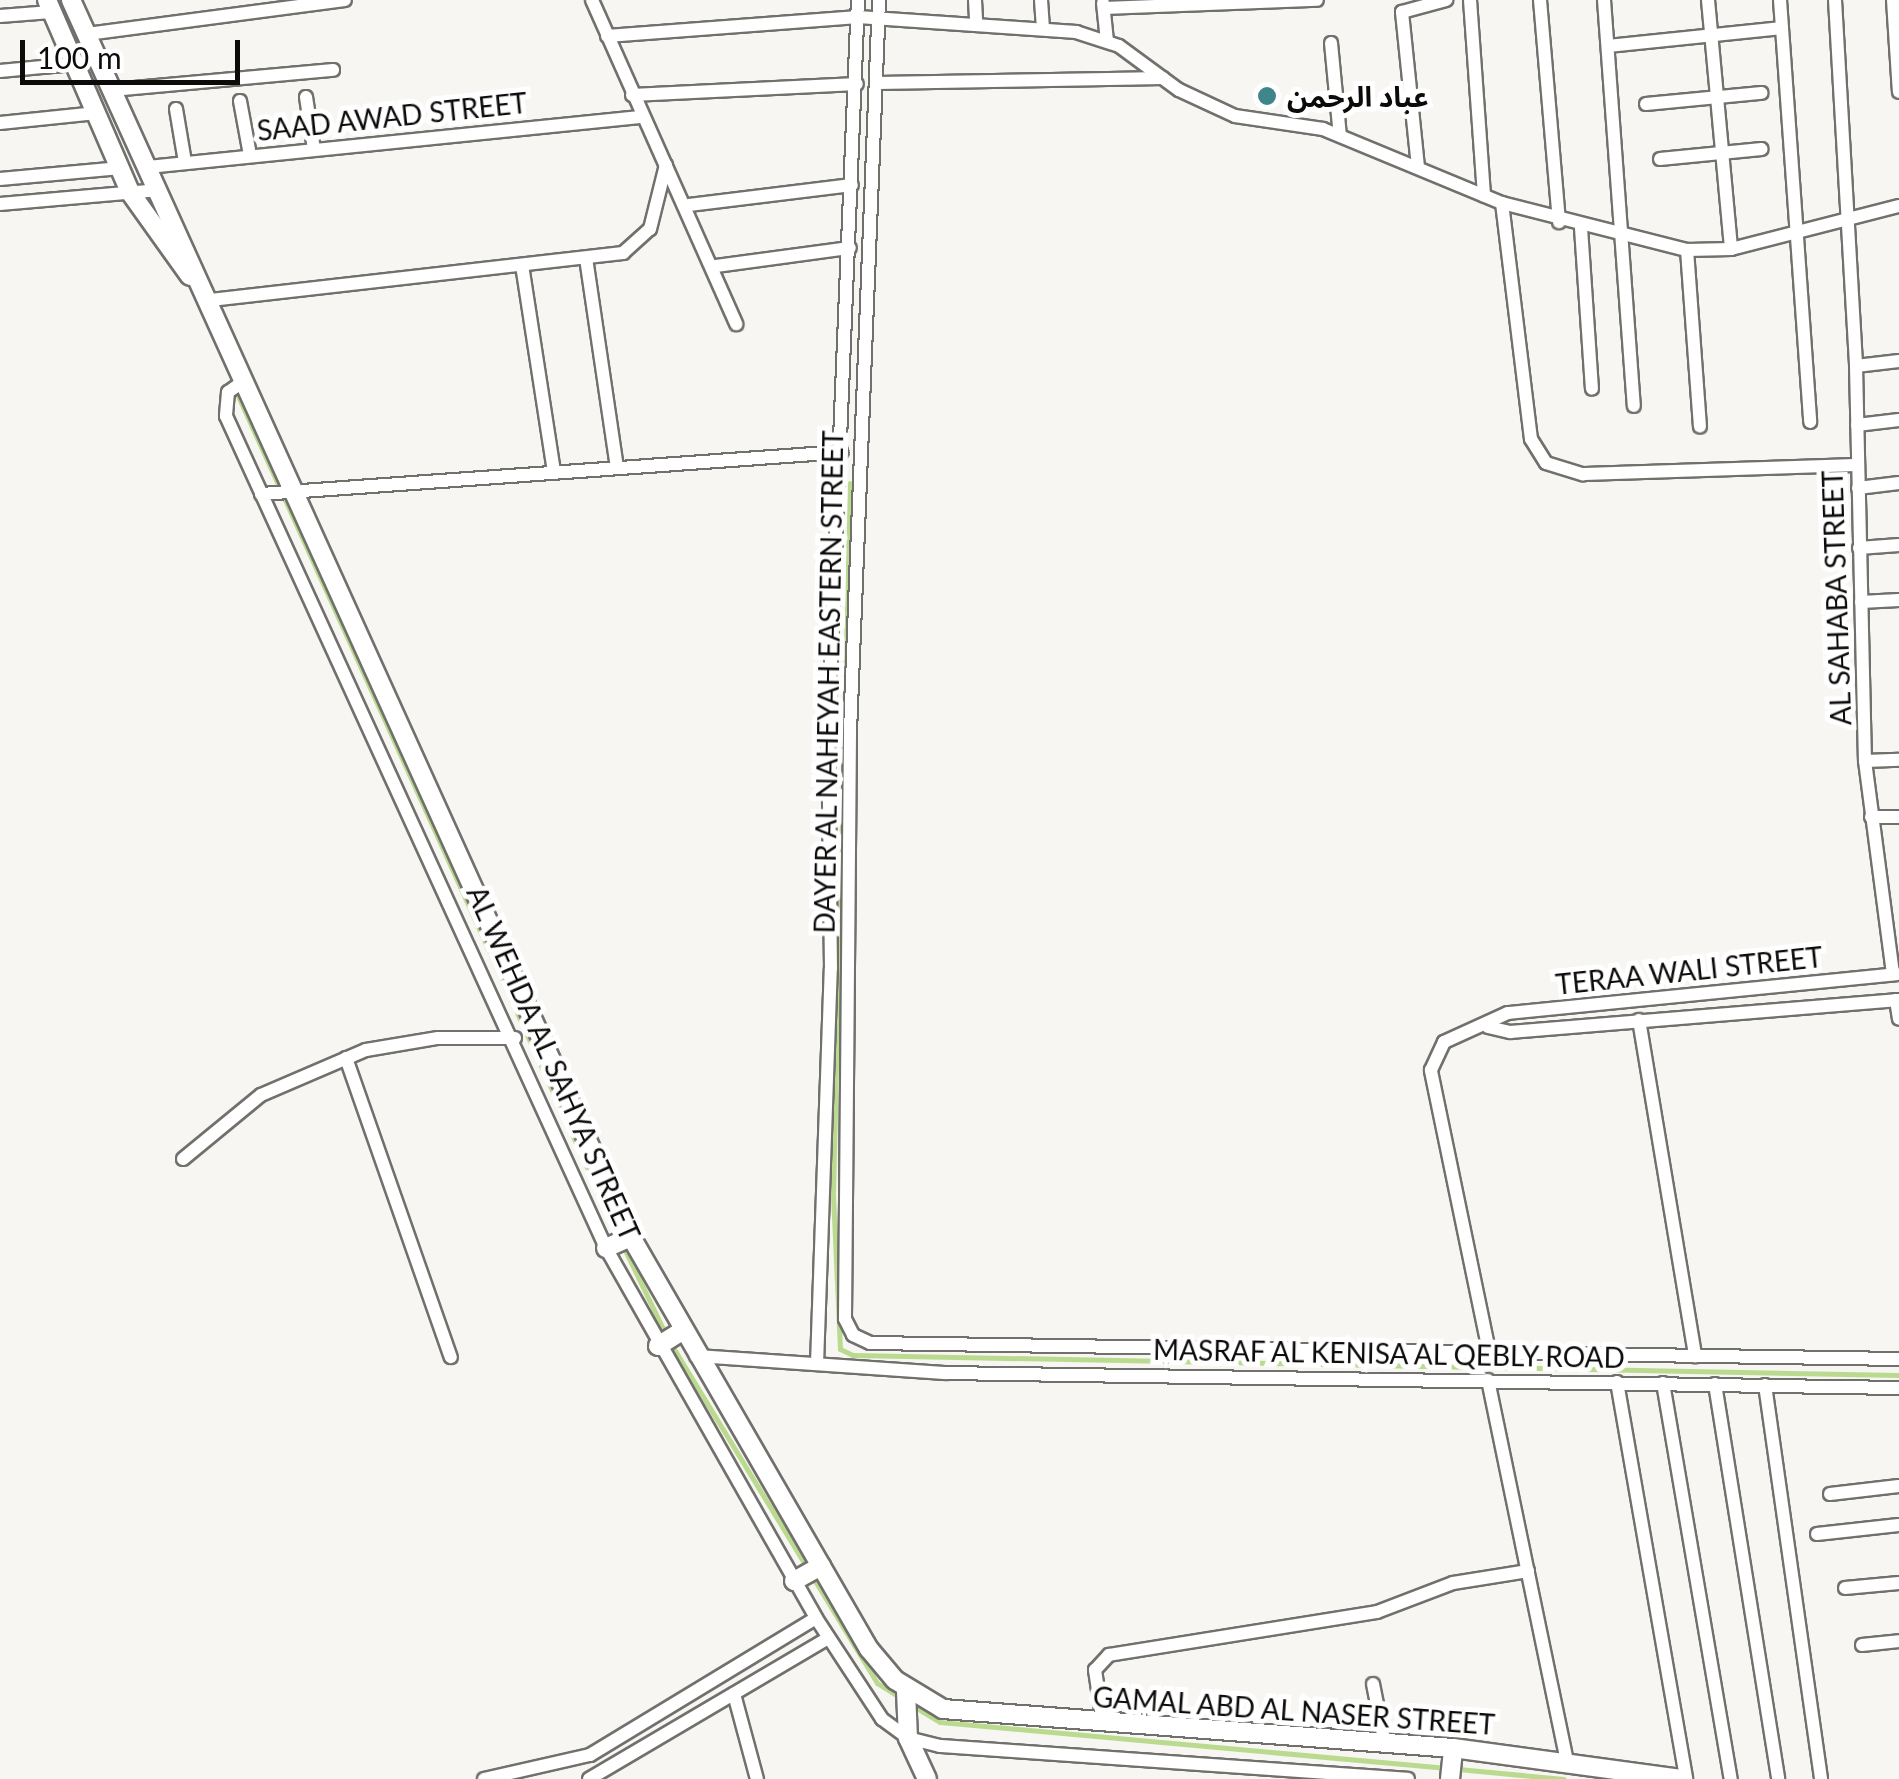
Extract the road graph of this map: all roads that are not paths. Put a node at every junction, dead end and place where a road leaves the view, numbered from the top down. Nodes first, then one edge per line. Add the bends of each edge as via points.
1 (70, 0) edge
2 (345, 0) edge
3 (592, 0) edge
4 (858, 0) edge
5 (879, 0) edge
6 (975, 0) edge
7 (1042, 0) edge
8 (1317, 0) edge
9 (1446, 0) edge
10 (1470, 0) edge
11 (1540, 0) edge
12 (1604, 0) edge
13 (1708, 0) edge
14 (1780, 0) edge
15 (1835, 0) edge
16 (1892, 0) edge
17 (1103, 4) edge
18 (49, 6) edge
19 (0, 16) edge
20 (858, 17) junction
21 (879, 17) junction
22 (976, 20) junction
23 (1043, 27) junction
24 (1782, 28) junction
25 (87, 34) junction
26 (1712, 35) junction
27 (607, 36) junction
28 (1106, 40) junction
29 (1331, 43) dead end
30 (1608, 46) junction
31 (74, 64) junction
32 (334, 70) dead end
33 (0, 71) edge
34 (1163, 78) junction
35 (858, 84) junction
36 (878, 84) junction
37 (112, 90) junction
38 (1899, 92) edge
39 (1760, 93) dead end
40 (632, 95) junction
41 (306, 97) dead end
42 (1717, 97) junction
43 (240, 101) dead end
44 (1646, 104) dead end
45 (176, 109) dead end
46 (96, 113) junction
47 (642, 117) junction
48 (0, 123) edge
49 (1340, 136) junction
50 (314, 149) junction
51 (1762, 149) dead end
52 (1722, 153) junction
53 (250, 156) junction
54 (1660, 158) dead end
55 (185, 162) junction
56 (666, 165) junction
57 (148, 167) junction
58 (1418, 167) junction
59 (120, 168) junction
60 (0, 179) edge
61 (852, 185) junction
62 (158, 190) junction
63 (130, 192) junction
64 (1484, 196) junction
65 (1502, 203) junction
66 (0, 204) edge
67 (688, 204) junction
68 (1899, 206) edge
69 (1848, 218) junction
70 (1559, 222) junction
71 (1580, 228) junction
72 (1796, 231) junction
73 (1624, 239) junction
74 (850, 248) junction
75 (1732, 249) junction
76 (1687, 250) junction
77 (586, 258) junction
78 (522, 266) junction
79 (716, 266) junction
80 (210, 300) junction
81 (736, 324) dead end
82 (1899, 361) edge
83 (1856, 366) junction
84 (244, 381) junction
85 (1592, 389) dead end
86 (1634, 406) dead end
87 (1899, 420) edge
88 (1810, 422) dead end
89 (1857, 425) junction
90 (1700, 427) dead end
91 (841, 452) junction
92 (1857, 465) junction
93 (617, 468) junction
94 (554, 472) junction
95 (1899, 484) edge
96 (1858, 488) junction
97 (280, 489) junction
98 (1899, 545) edge
99 (1859, 548) junction
100 (1899, 600) edge
101 (1861, 602) junction
102 (1899, 760) edge
103 (1865, 761) junction
104 (1871, 817) junction
105 (1899, 817) edge
106 (1896, 974) edge
107 (1897, 1000) edge
108 (1899, 1019) edge
109 (1639, 1020) junction
110 (1488, 1027) junction
111 (514, 1038) junction
112 (346, 1058) junction
113 (183, 1160) dead end
114 (619, 1242) junction
115 (670, 1338) junction
116 (879, 1342) junction
117 (1489, 1351) junction
118 (450, 1356) dead end
119 (696, 1356) junction
120 (1695, 1356) junction
121 (1753, 1358) junction
122 (1899, 1359) edge
123 (817, 1364) junction
124 (879, 1369) junction
125 (1488, 1380) junction
126 (1617, 1382) junction
127 (1663, 1383) junction
128 (1715, 1384) junction
129 (1761, 1385) junction
130 (1899, 1388) edge
131 (1899, 1486) edge
132 (1830, 1494) dead end
133 (1899, 1525) edge
134 (1817, 1534) dead end
135 (1528, 1571) junction
136 (808, 1573) junction
137 (1899, 1583) edge
138 (1845, 1588) dead end
139 (816, 1618) junction
140 (828, 1638) junction
141 (1899, 1642) edge
142 (1862, 1645) dead end
143 (1373, 1684) dead end
144 (734, 1694) junction
145 (906, 1694) junction
146 (1104, 1724) junction
147 (907, 1730) junction
148 (1385, 1744) junction
149 (1453, 1752) junction
150 (1567, 1760) junction
151 (1450, 1778) edge
152 (484, 1779) edge
153 (590, 1779) edge
154 (757, 1779) edge
155 (927, 1779) edge
156 (1408, 1779) edge
157 (1684, 1779) edge
158 (1731, 1779) edge
159 (1778, 1779) edge
160 (1821, 1779) edge

1 - 25 street, AL WEHDA AL SAHYA STREET
2 - 25 street
3 - 27 street
4 - 20 street, DAYER AL NAHEYAH EASTERN STREET
5 - 21 street, DAYER AL NAHEYAH EASTERN STREET
6 - 22 street
7 - 23 street
8 - 17 street
9 - 58 street via 1403,8
10 - 64 street
11 - 70 street
12 - 30 street
13 - 26 street
14 - 24 street
15 - 69 street, AL SAHABA STREET
16 - 38 street
17 - 28 street
18 - 19 street
18 - 31 street, AL WEHDA AL SAHYA STREET
20 - 21 street
20 - 27 street
20 - 35 street, DAYER AL NAHEYAH EASTERN STREET
21 - 22 street
21 - 36 street, DAYER AL NAHEYAH EASTERN STREET
22 - 23 street
23 - 28 street
24 - 26 street
24 - 72 street
25 - 37 street, AL WEHDA AL SAHYA STREET
26 - 30 street
26 - 42 street
27 - 40 street
28 - 34 street
29 - 49 street
30 - 73 street
31 - 33 street
31 - 46 street, AL WEHDA AL SAHYA STREET
32 - 37 street
34 - 36 street
34 - 49 street via 1234,116
35 - 40 street
35 - 61 street, DAYER AL NAHEYAH EASTERN STREET
36 - 116 street, DAYER AL NAHEYAH EASTERN STREET via 850,733 845,1319 861,1340
37 - 57 street, AL WEHDA AL SAHYA STREET
39 - 42 street
40 - 47 street
41 - 50 street
42 - 44 street
42 - 52 street
43 - 53 street
45 - 55 street
46 - 48 street
46 - 59 street, AL WEHDA AL SAHYA STREET
47 - 50 street, SAAD AWAD STREET
47 - 56 street
49 - 58 street
50 - 53 street, SAAD AWAD STREET
51 - 52 street
52 - 54 street
52 - 75 street
53 - 55 street, SAAD AWAD STREET
55 - 57 street, SAAD AWAD STREET
56 - 67 street
56 - 77 street via 644,240 623,253
57 - 62 street, AL WEHDA AL SAHYA STREET
58 - 64 street
59 - 60 street
59 - 63 street, AL WEHDA AL SAHYA STREET
61 - 67 street
61 - 74 street, DAYER AL NAHEYAH EASTERN STREET
62 - 63 street
62 - 80 street, AL WEHDA AL SAHYA STREET
63 - 66 street
63 - 80 street, AL WEHDA AL SAHYA STREET
64 - 65 street
65 - 70 street
65 - 92 street via 1532,438 1546,464 1574,474
67 - 79 street
68 - 69 street
69 - 72 street
69 - 83 street, AL SAHABA STREET
70 - 71 street
71 - 73 street
71 - 85 street
72 - 75 street
72 - 88 street
73 - 76 street
73 - 86 street
74 - 79 street
74 - 91 street, DAYER AL NAHEYAH EASTERN STREET
75 - 76 street
76 - 90 street
77 - 78 street
77 - 93 street
78 - 80 street
78 - 94 street
79 - 81 street
80 - 84 street, AL WEHDA AL SAHYA STREET
82 - 83 street
83 - 89 street, AL SAHABA STREET
84 - 97 street, AL WEHDA AL SAHYA STREET
84 - 97 street, AL WEHDA AL SAHYA STREET via 228,392 226,416
87 - 89 street
89 - 92 street, AL SAHABA STREET
91 - 93 street
91 - 123 street, DAYER AL NAHEYAH EASTERN STREET
92 - 96 street, AL SAHABA STREET
93 - 94 street
94 - 97 street
95 - 96 street
96 - 99 street, AL SAHABA STREET
97 - 111 street, AL WEHDA AL SAHYA STREET
97 - 114 street, AL WEHDA AL SAHYA STREET
98 - 99 street
99 - 101 street, AL SAHABA STREET
100 - 101 street
101 - 103 street, AL SAHABA STREET
102 - 103 street
103 - 104 street, AL SAHABA STREET
104 - 105 street
104 - 106 street, AL SAHABA STREET
106 - 110 street, TERAA WALI STREET via 1508,1013
107 - 108 street
107 - 109 street, TERAA WALI STREET
109 - 110 street, TERAA WALI STREET
109 - 120 street
110 - 117 street, TERAA WALI STREET via 1444,1042 1431,1070
111 - 112 street via 418,1040
111 - 114 street, AL WEHDA AL SAHYA STREET
112 - 113 street via 261,1095
112 - 118 street
114 - 115 street, AL WEHDA AL SAHYA STREET
114 - 115 street, AL WEHDA AL SAHYA STREET
115 - 119 street, AL WEHDA AL SAHYA STREET
115 - 136 street, AL WEHDA AL SAHYA STREET
116 - 117 street, MASRAF AL KENISA AL QEBLY ROAD
116 - 124 street
117 - 120 street, MASRAF AL KENISA AL QEBLY ROAD
119 - 123 street, MASRAF AL KENISA AL QEBLY ROAD
119 - 136 street, AL WEHDA AL SAHYA STREET
120 - 121 street, MASRAF AL KENISA AL QEBLY ROAD
121 - 122 street, MASRAF AL KENISA AL QEBLY ROAD
121 - 129 street
123 - 124 street, MASRAF AL KENISA AL QEBLY ROAD
124 - 125 street, MASRAF AL KENISA AL QEBLY ROAD
125 - 126 street, MASRAF AL KENISA AL QEBLY ROAD
125 - 135 street
126 - 127 street, MASRAF AL KENISA AL QEBLY ROAD
126 - 157 street
127 - 128 street, MASRAF AL KENISA AL QEBLY ROAD
127 - 158 street
128 - 129 street, MASRAF AL KENISA AL QEBLY ROAD
128 - 159 street
129 - 130 street, MASRAF AL KENISA AL QEBLY ROAD
129 - 160 street
131 - 132 street
133 - 134 street
135 - 146 street via 1453,1583 1377,1612 1109,1654 1095,1670
135 - 150 street
136 - 139 street, AL WEHDA AL SAHYA STREET
136 - 145 street, AL WEHDA AL SAHYA STREET
137 - 138 street
139 - 140 street, AL WEHDA AL SAHYA STREET
139 - 152 street via 590,1756
140 - 144 street
140 - 147 street, AL WEHDA AL SAHYA STREET via 882,1719
141 - 142 street
143 - 148 street
144 - 153 street
144 - 154 street
145 - 146 street, GAMAL ABD AL NASER STREET via 943,1709
145 - 147 street, AL WEHDA AL SAHYA STREET
146 - 148 street, GAMAL ABD AL NASER STREET
147 - 155 street, AL WEHDA AL SAHYA STREET
147 - 156 street
148 - 149 street, GAMAL ABD AL NASER STREET
149 - 150 street, GAMAL ABD AL NASER STREET
149 - 151 street
150 - 157 street, GAMAL ABD AL NASER STREET

